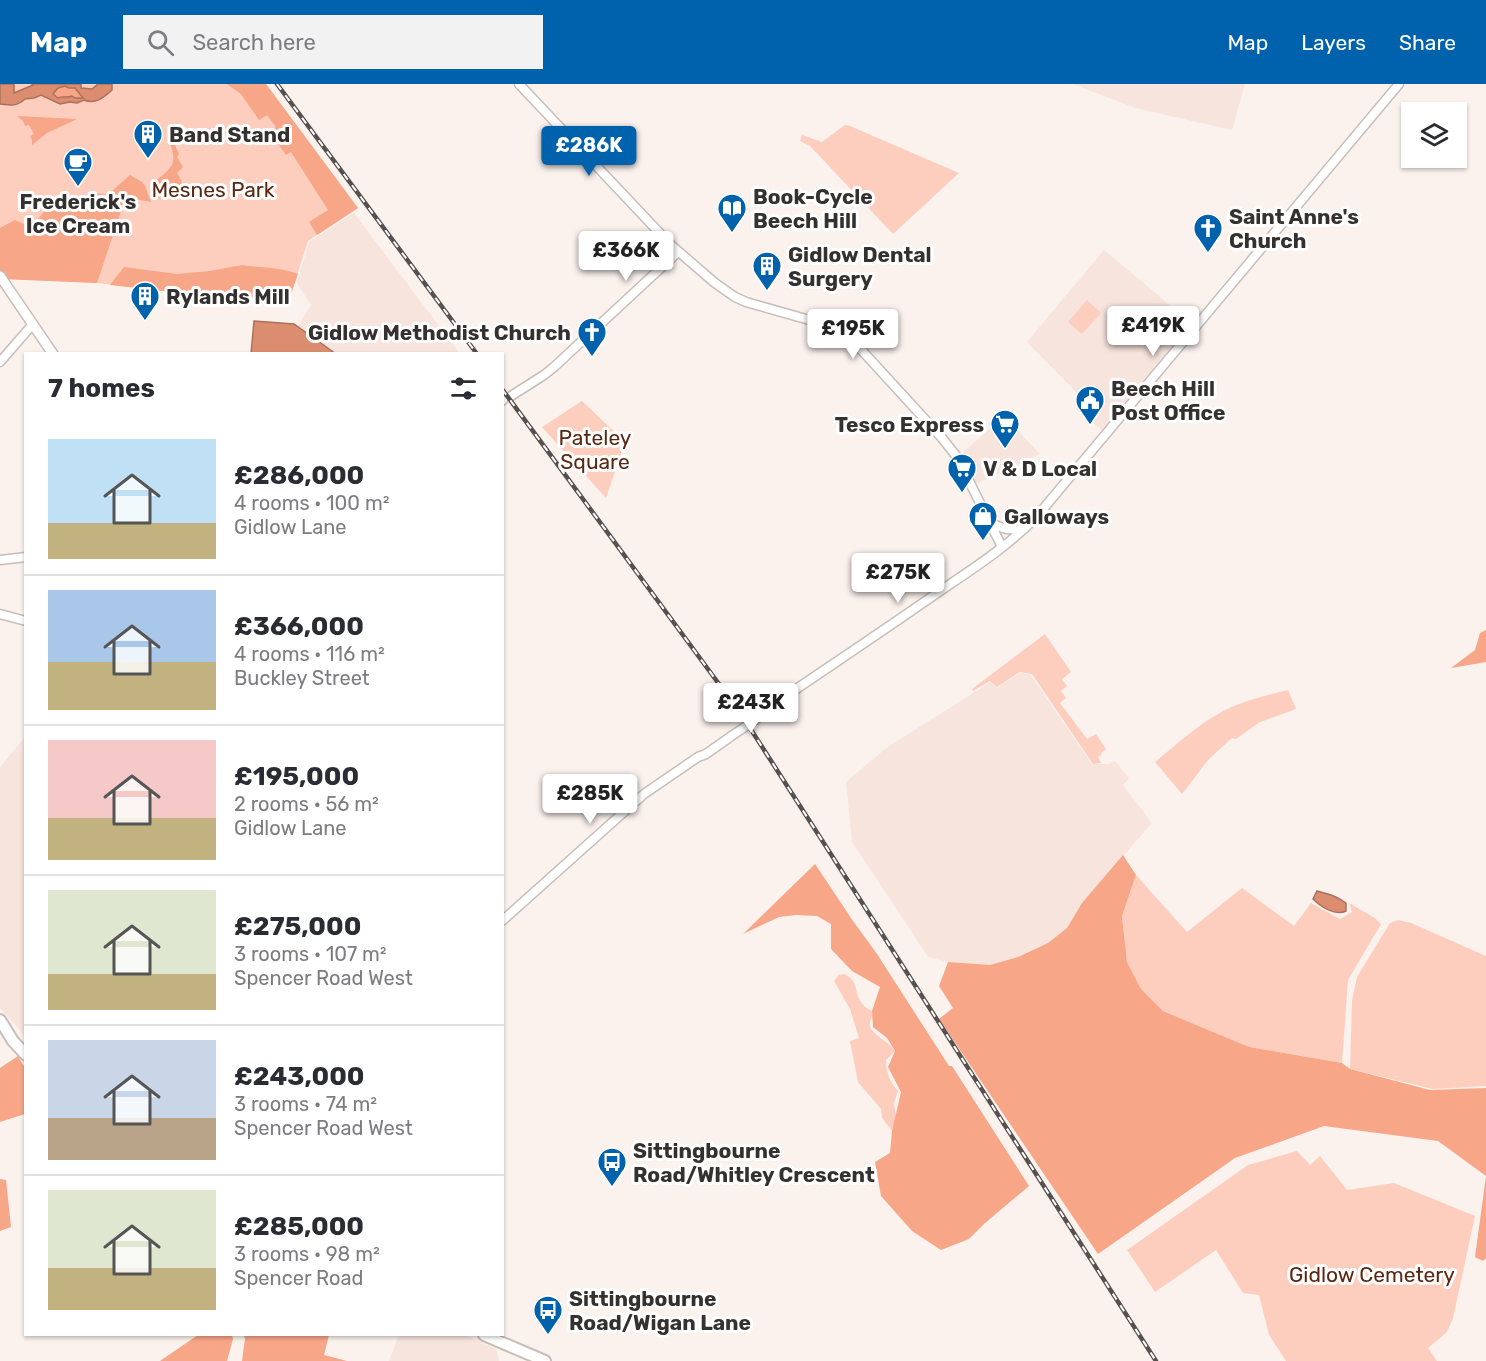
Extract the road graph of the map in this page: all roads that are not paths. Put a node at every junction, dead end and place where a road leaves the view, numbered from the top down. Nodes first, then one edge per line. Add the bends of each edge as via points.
1 (519, 84) edge
2 (1399, 84) edge
3 (678, 252) junction
4 (0, 276) edge
5 (33, 324) junction
6 (52, 352) edge
7 (0, 362) edge
8 (506, 399) edge
9 (990, 522) junction
10 (1024, 529) junction
11 (1002, 547) junction
12 (24, 557) edge
13 (0, 560) edge
14 (0, 614) edge
15 (24, 620) edge
16 (504, 919) edge
17 (0, 1020) edge
18 (24, 1053) edge
19 (486, 1336) edge
20 (545, 1361) edge

1 - 3 street
2 - 10 street
3 - 8 street via 554,367
3 - 9 street via 735,297 813,321 856,344 957,457
4 - 5 main road
5 - 6 main road
5 - 7 street
9 - 10 street via 1007,530
9 - 11 street
10 - 11 street
11 - 16 street, bridge via 644,794
12 - 13 street
14 - 15 street
17 - 18 highway
19 - 20 highway

